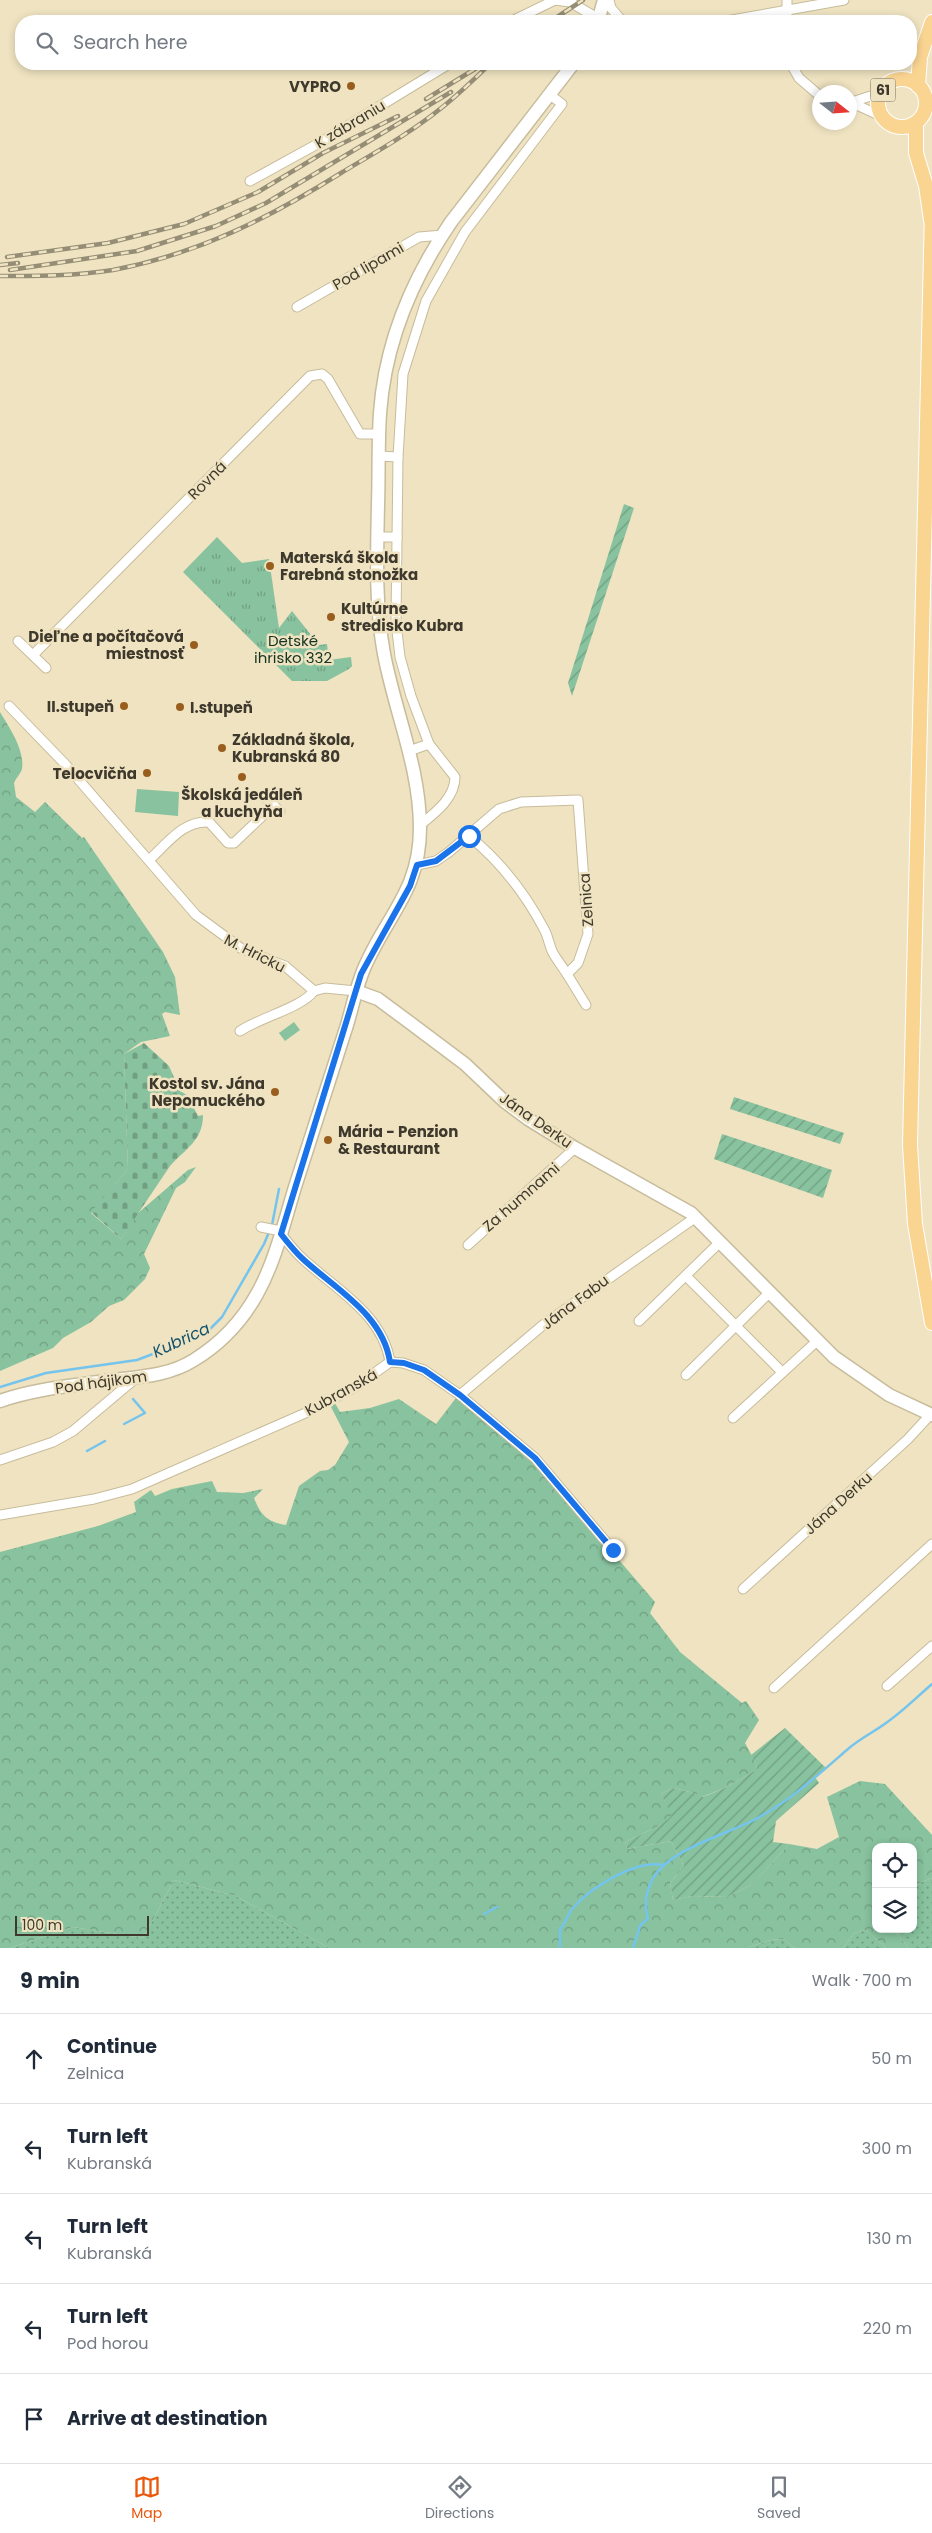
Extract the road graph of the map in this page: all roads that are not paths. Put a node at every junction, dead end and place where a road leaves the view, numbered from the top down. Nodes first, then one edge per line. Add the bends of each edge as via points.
1 (555, 0) edge
2 (604, 0) edge
3 (609, 0) edge
4 (787, 0) edge
5 (844, 0) edge
6 (787, 10) junction
7 (524, 15) edge
8 (592, 15) edge
9 (600, 15) edge
10 (617, 15) edge
11 (759, 15) edge
12 (787, 15) edge
13 (932, 22) edge
14 (920, 57) junction
15 (917, 61) edge
16 (439, 70) edge
17 (568, 70) edge
18 (794, 70) edge
19 (909, 70) edge
20 (901, 80) junction
21 (918, 86) junction
22 (812, 89) edge
23 (880, 92) junction
24 (549, 94) junction
25 (857, 100) edge
26 (857, 105) edge
27 (881, 116) junction
28 (916, 122) junction
29 (898, 127) junction
30 (916, 153) junction
31 (502, 156) junction
32 (515, 166) junction
33 (250, 181) dead end
34 (932, 217) edge
35 (451, 222) junction
36 (465, 232) junction
37 (443, 235) junction
38 (410, 294) junction
39 (426, 301) junction
40 (297, 307) dead end
41 (386, 371) junction
42 (403, 374) junction
43 (379, 434) junction
44 (379, 456) junction
45 (398, 457) junction
46 (377, 537) junction
47 (397, 537) junction
48 (380, 622) junction
49 (396, 622) junction
50 (18, 641) dead end
51 (33, 655) junction
52 (46, 668) dead end
53 (411, 696) junction
54 (396, 701) junction
55 (9, 706) dead end
56 (430, 744) junction
57 (409, 751) junction
58 (262, 795) dead end
59 (420, 825) junction
60 (469, 836) junction
61 (149, 860) junction
62 (417, 865) junction
63 (567, 974) junction
64 (314, 991) junction
65 (356, 991) junction
66 (586, 1005) dead end
67 (240, 1031) dead end
68 (574, 1148) junction
69 (696, 1217) junction
70 (264, 1227) dead end
71 (280, 1232) junction
72 (720, 1242) junction
73 (468, 1245) dead end
74 (686, 1276) junction
75 (769, 1293) junction
76 (639, 1321) dead end
77 (932, 1323) edge
78 (734, 1325) junction
79 (817, 1341) junction
80 (390, 1362) junction
81 (782, 1372) junction
82 (686, 1375) dead end
83 (136, 1378) junction
84 (460, 1395) junction
85 (0, 1400) edge
86 (932, 1414) edge
87 (733, 1418) dead end
88 (0, 1460) edge
89 (0, 1515) edge
90 (932, 1544) edge
91 (613, 1550) dead end
92 (743, 1590) dead end
93 (932, 1646) edge
94 (887, 1686) dead end
95 (774, 1688) dead end

1 - 7 street
1 - 8 street via 577,5
2 - 9 street
3 - 10 street
4 - 6 street
5 - 6 street
6 - 11 street
6 - 12 street
13 - 14 main road, 61
14 - 15 main road, 61
14 - 21 main road, 61
16 - 33 street, K zábraniu
17 - 24 street
18 - 22 street
19 - 20 main road, 61
20 - 21 main road, 61
20 - 23 main road, 61
21 - 28 main road, 61 via 926,105
23 - 25 street
23 - 27 main road, 61
24 - 31 street
24 - 32 street via 562,104
26 - 27 street
27 - 29 main road, 61
28 - 29 main road
28 - 30 main road, 61
29 - 30 main road, 61
30 - 34 main road, 61
31 - 32 street
31 - 35 street
32 - 36 street
34 - 77 main road, 61 via 910,1145 915,1224
35 - 36 street
35 - 37 street
36 - 39 street
37 - 38 street
37 - 40 street, Pod lipami via 419,237
38 - 39 street
38 - 41 street
39 - 42 street
41 - 42 street
41 - 43 street
42 - 45 street
43 - 44 street
43 - 51 street, Rovná via 360,434 328,379 322,374 310,376
44 - 45 street
44 - 46 street
45 - 47 street
46 - 47 street
46 - 48 street
47 - 49 street
48 - 49 street
48 - 54 street via 383,650
49 - 53 street via 400,657
50 - 51 street
51 - 52 street
53 - 54 street
53 - 56 street
54 - 57 street
55 - 61 street, M. Hricku
56 - 57 street
56 - 59 street via 454,772 455,782 444,803
57 - 59 street
58 - 61 street via 277,808 234,843 228,843 209,822 202,821 186,825
59 - 62 street
60 - 62 street, Zelnica via 436,861
60 - 63 street via 493,855 533,908 546,931 553,953
60 - 63 street, Zelnica via 498,809 521,802 578,800 588,934 578,963
61 - 64 street, M. Hricku via 183,901 212,929 242,950 285,966
62 - 65 street via 410,886 366,962
63 - 66 street
64 - 65 street via 325,988
64 - 67 street via 292,1007
65 - 68 street, Jána Derku via 378,999 392,1009 465,1064 504,1101
65 - 71 street
68 - 69 street, Jána Derku
68 - 73 street, Za humnami
69 - 72 street, Jána Derku
69 - 84 street, Jána Fabu via 543,1325
70 - 71 street
71 - 80 street, Kubranská via 302,1259 376,1326 388,1346
71 - 83 street, Pod hájikom via 256,1297 230,1331 184,1366
72 - 74 street
72 - 75 street, Jána Derku
74 - 76 street
74 - 78 street
75 - 78 street
75 - 79 street, Jána Derku
78 - 81 street
78 - 82 street
79 - 81 street
79 - 86 street, Jána Derku via 889,1395
80 - 84 street via 424,1370
80 - 89 street, Kubranská via 355,1387 310,1410 132,1489
81 - 87 street
83 - 85 street, Pod hájikom via 35,1391
83 - 88 street via 73,1430 53,1442
84 - 91 street via 535,1458
86 - 92 street, Jána Derku via 908,1440
90 - 95 street via 901,1577
93 - 94 street

